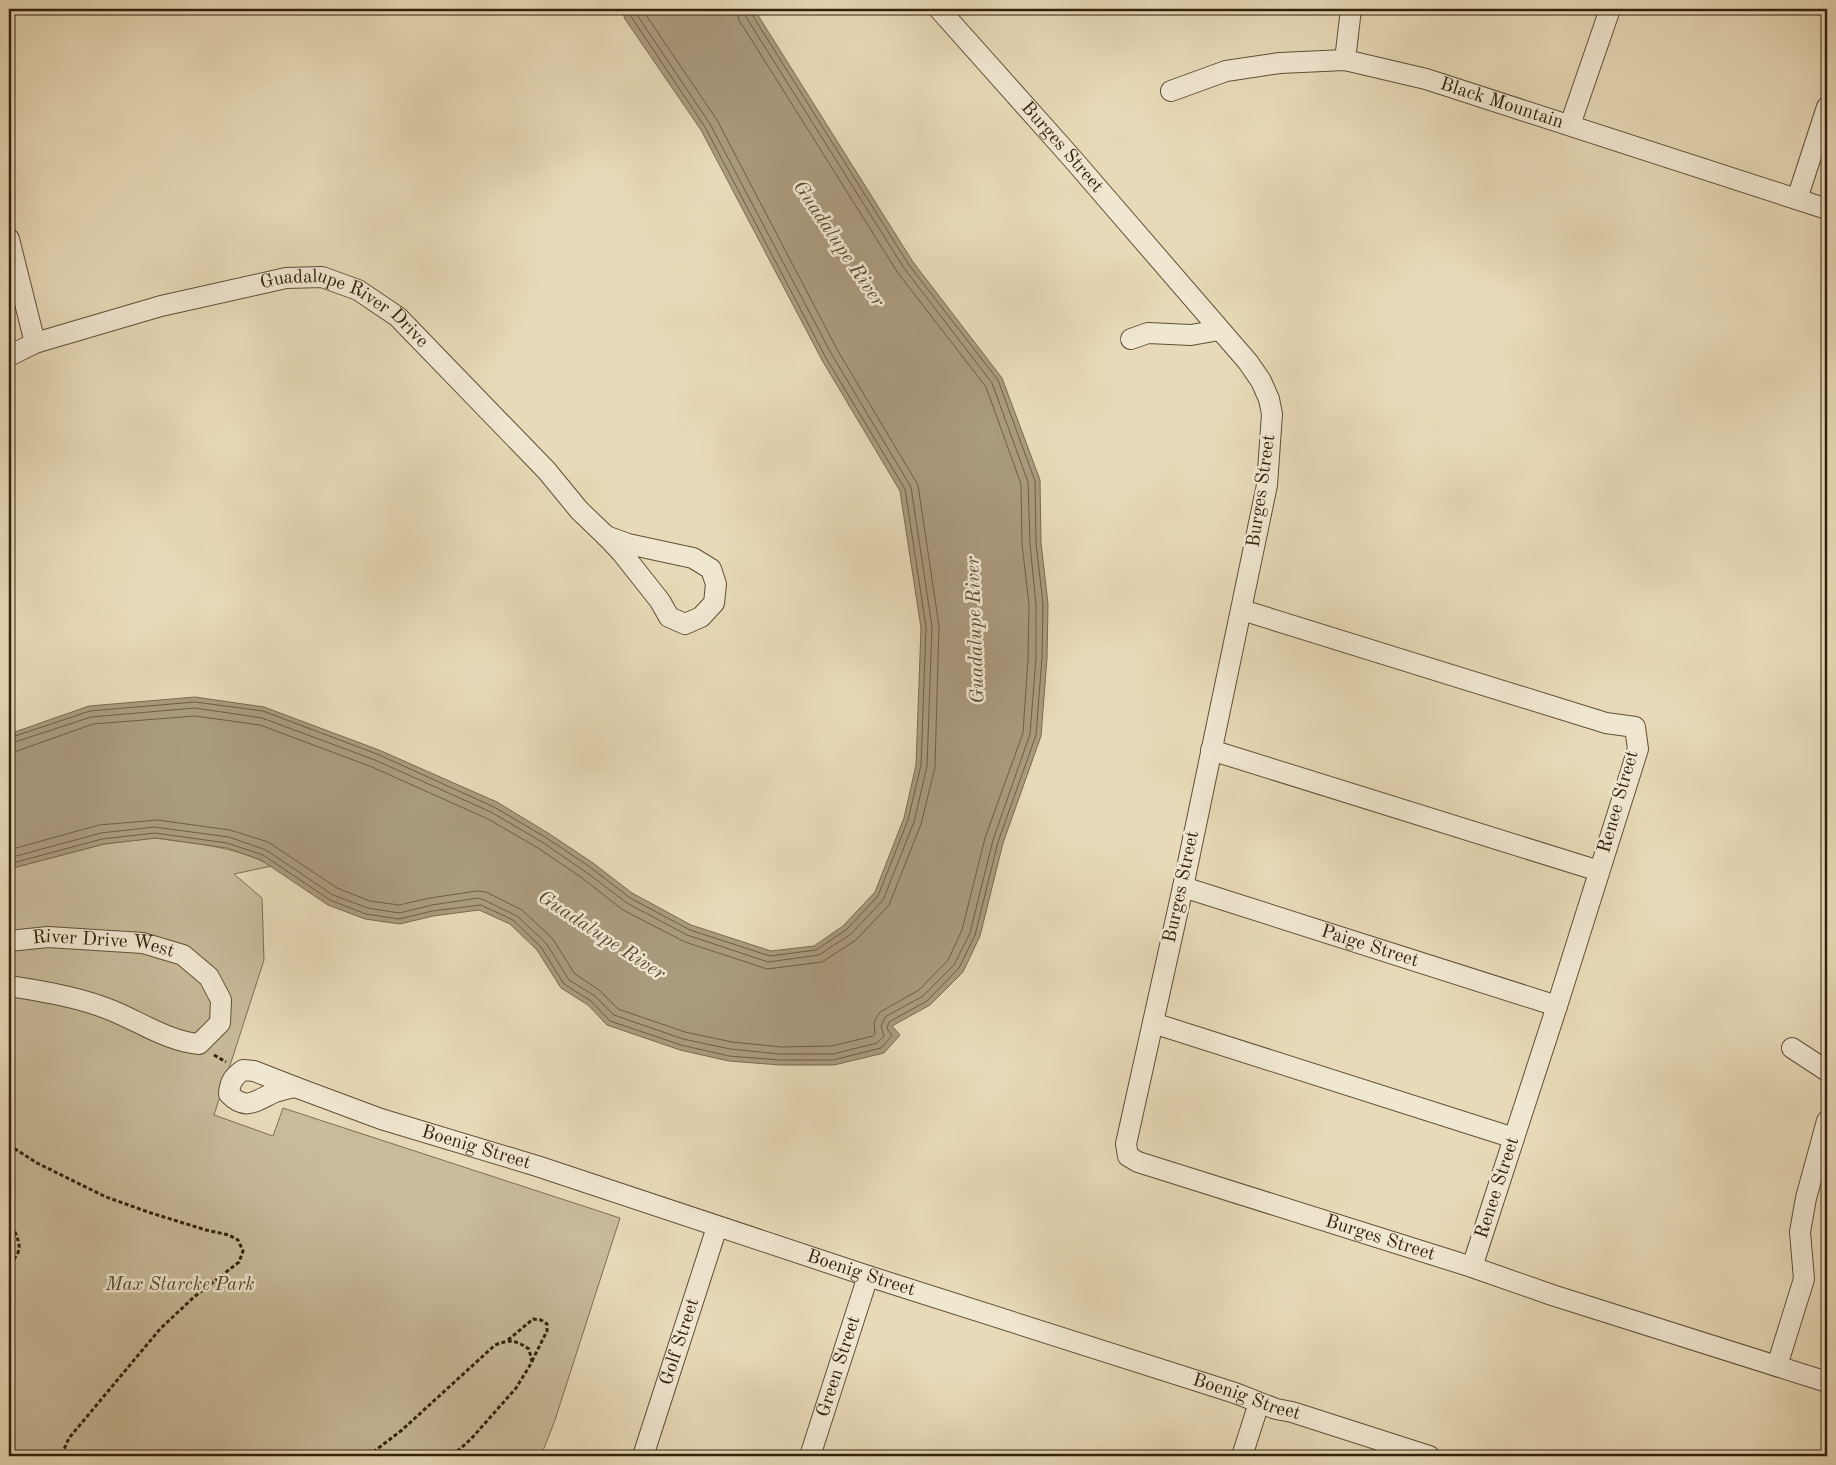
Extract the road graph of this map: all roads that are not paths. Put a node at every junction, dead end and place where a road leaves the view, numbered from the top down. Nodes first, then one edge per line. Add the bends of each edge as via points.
1 (938, 9) edge
2 (1351, 9) edge
3 (1610, 9) edge
4 (1345, 60) junction
5 (1171, 91) dead end
6 (1827, 107) edge
7 (1570, 125) junction
8 (1797, 200) junction
9 (1827, 209) edge
10 (9, 238) edge
11 (1219, 330) junction
12 (1131, 339) dead end
13 (35, 343) junction
14 (9, 356) edge
15 (606, 536) junction
16 (1242, 610) junction
17 (1211, 750) junction
18 (1599, 871) junction
19 (1183, 887) junction
20 (9, 941) edge
21 (9, 986) edge
22 (1557, 1006) junction
23 (1154, 1022) junction
24 (1792, 1048) dead end
25 (1827, 1071) edge
26 (295, 1086) junction
27 (1827, 1121) edge
28 (1514, 1138) junction
29 (717, 1227) junction
30 (1472, 1266) junction
31 (868, 1276) junction
32 (1777, 1366) junction
33 (1827, 1382) edge
34 (1259, 1403) junction
35 (643, 1456) edge
36 (810, 1456) edge
37 (1242, 1456) edge
38 (1429, 1456) edge

1 - 11 street, Burges Street
2 - 4 street
3 - 7 street
4 - 5 street, Black Mountain via 1280,63 1226,71
4 - 7 street, Black Mountain via 1426,79
6 - 8 street
7 - 8 street, Black Mountain
8 - 9 street, Black Mountain
10 - 13 street
11 - 12 street via 1191,335 1148,333
11 - 16 street, Burges Street via 1261,380 1272,414 1267,485
13 - 14 street, Guadalupe River Drive
13 - 15 street, Guadalupe River Drive via 171,304 286,278 322,277 358,290 398,317
15 - 15 street, Guadalupe River Drive via 660,601 669,617 684,624 701,618 714,603 716,584 711,570 693,558
16 - 17 street, Burges Street
16 - 18 street, Renee Street via 1606,723 1634,727 1638,749
17 - 18 street
17 - 19 street, Burges Street
18 - 22 street, Renee Street
19 - 22 street, Paige Street
19 - 23 street, Burges Street
20 - 21 street, River Drive West via 48,937 143,943 183,955 209,977 221,1000 220,1023 199,1044 182,1043 113,1011 69,996
22 - 28 street, Renee Street
23 - 28 street
23 - 30 street, Burges Street via 1126,1144 1128,1156 1138,1162
24 - 25 street
26 - 26 street, Boenig Street via 248,1104 237,1102 229,1094 234,1076 243,1070
26 - 29 street, Boenig Street via 381,1118
27 - 32 street via 1800,1232 1804,1279
28 - 30 street, Renee Street
29 - 31 street, Boenig Street
29 - 35 street, Golf Street
30 - 32 street, Burges Street via 1552,1295
31 - 34 street, Boenig Street
31 - 36 street, Green Street
32 - 33 street, Burges Street
34 - 37 street
34 - 38 street, Boenig Street

